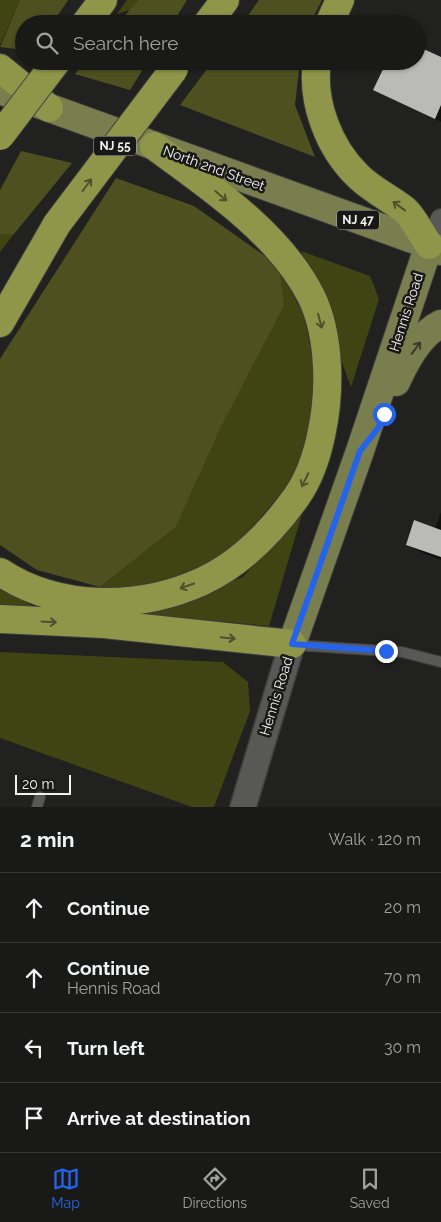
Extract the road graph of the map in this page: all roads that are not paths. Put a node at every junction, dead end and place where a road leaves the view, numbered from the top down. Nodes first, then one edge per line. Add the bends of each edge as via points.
1 (97, 0) edge
2 (103, 0) edge
3 (225, 0) edge
4 (340, 0) edge
5 (90, 15) edge
6 (92, 15) edge
7 (214, 15) edge
8 (333, 15) edge
9 (0, 68) edge
10 (50, 70) edge
11 (172, 70) edge
12 (316, 70) edge
13 (0, 90) edge
14 (49, 108) junction
15 (0, 136) edge
16 (154, 146) junction
17 (441, 218) edge
18 (58, 224) junction
19 (437, 248) edge
20 (0, 298) edge
21 (0, 324) edge
22 (441, 324) edge
23 (360, 451) junction
24 (0, 572) edge
25 (0, 619) edge
26 (292, 644) junction
27 (441, 662) edge
28 (243, 807) edge

1 - 5 highway
2 - 6 highway
3 - 7 highway
4 - 8 highway
9 - 14 highway
10 - 15 highway, bridge
18 -> 11 highway, NJ 55, bridge
19 -> 12 highway via 406,211 359,177 333,145 320,110
13 - 14 main road, North 2nd Street / NJ 47
14 - 16 main road, North 2nd Street / NJ 47
16 - 19 main road, North 2nd Street / NJ 47
16 -> 24 highway via 211,187 267,237 298,274 312,297 326,353 328,385 326,415 310,469 297,496 263,538 203,581 171,592 143,600 87,602 32,589
17 - 19 street
18 - 20 highway, NJ 55
18 - 21 highway
19 - 23 main road, Hennis Road
23 -> 22 main road via 379,427 405,363 423,339
23 - 26 main road, Hennis Road
25 -> 26 highway via 104,624
26 - 27 lane via 402,652
26 - 28 street, Hennis Road

